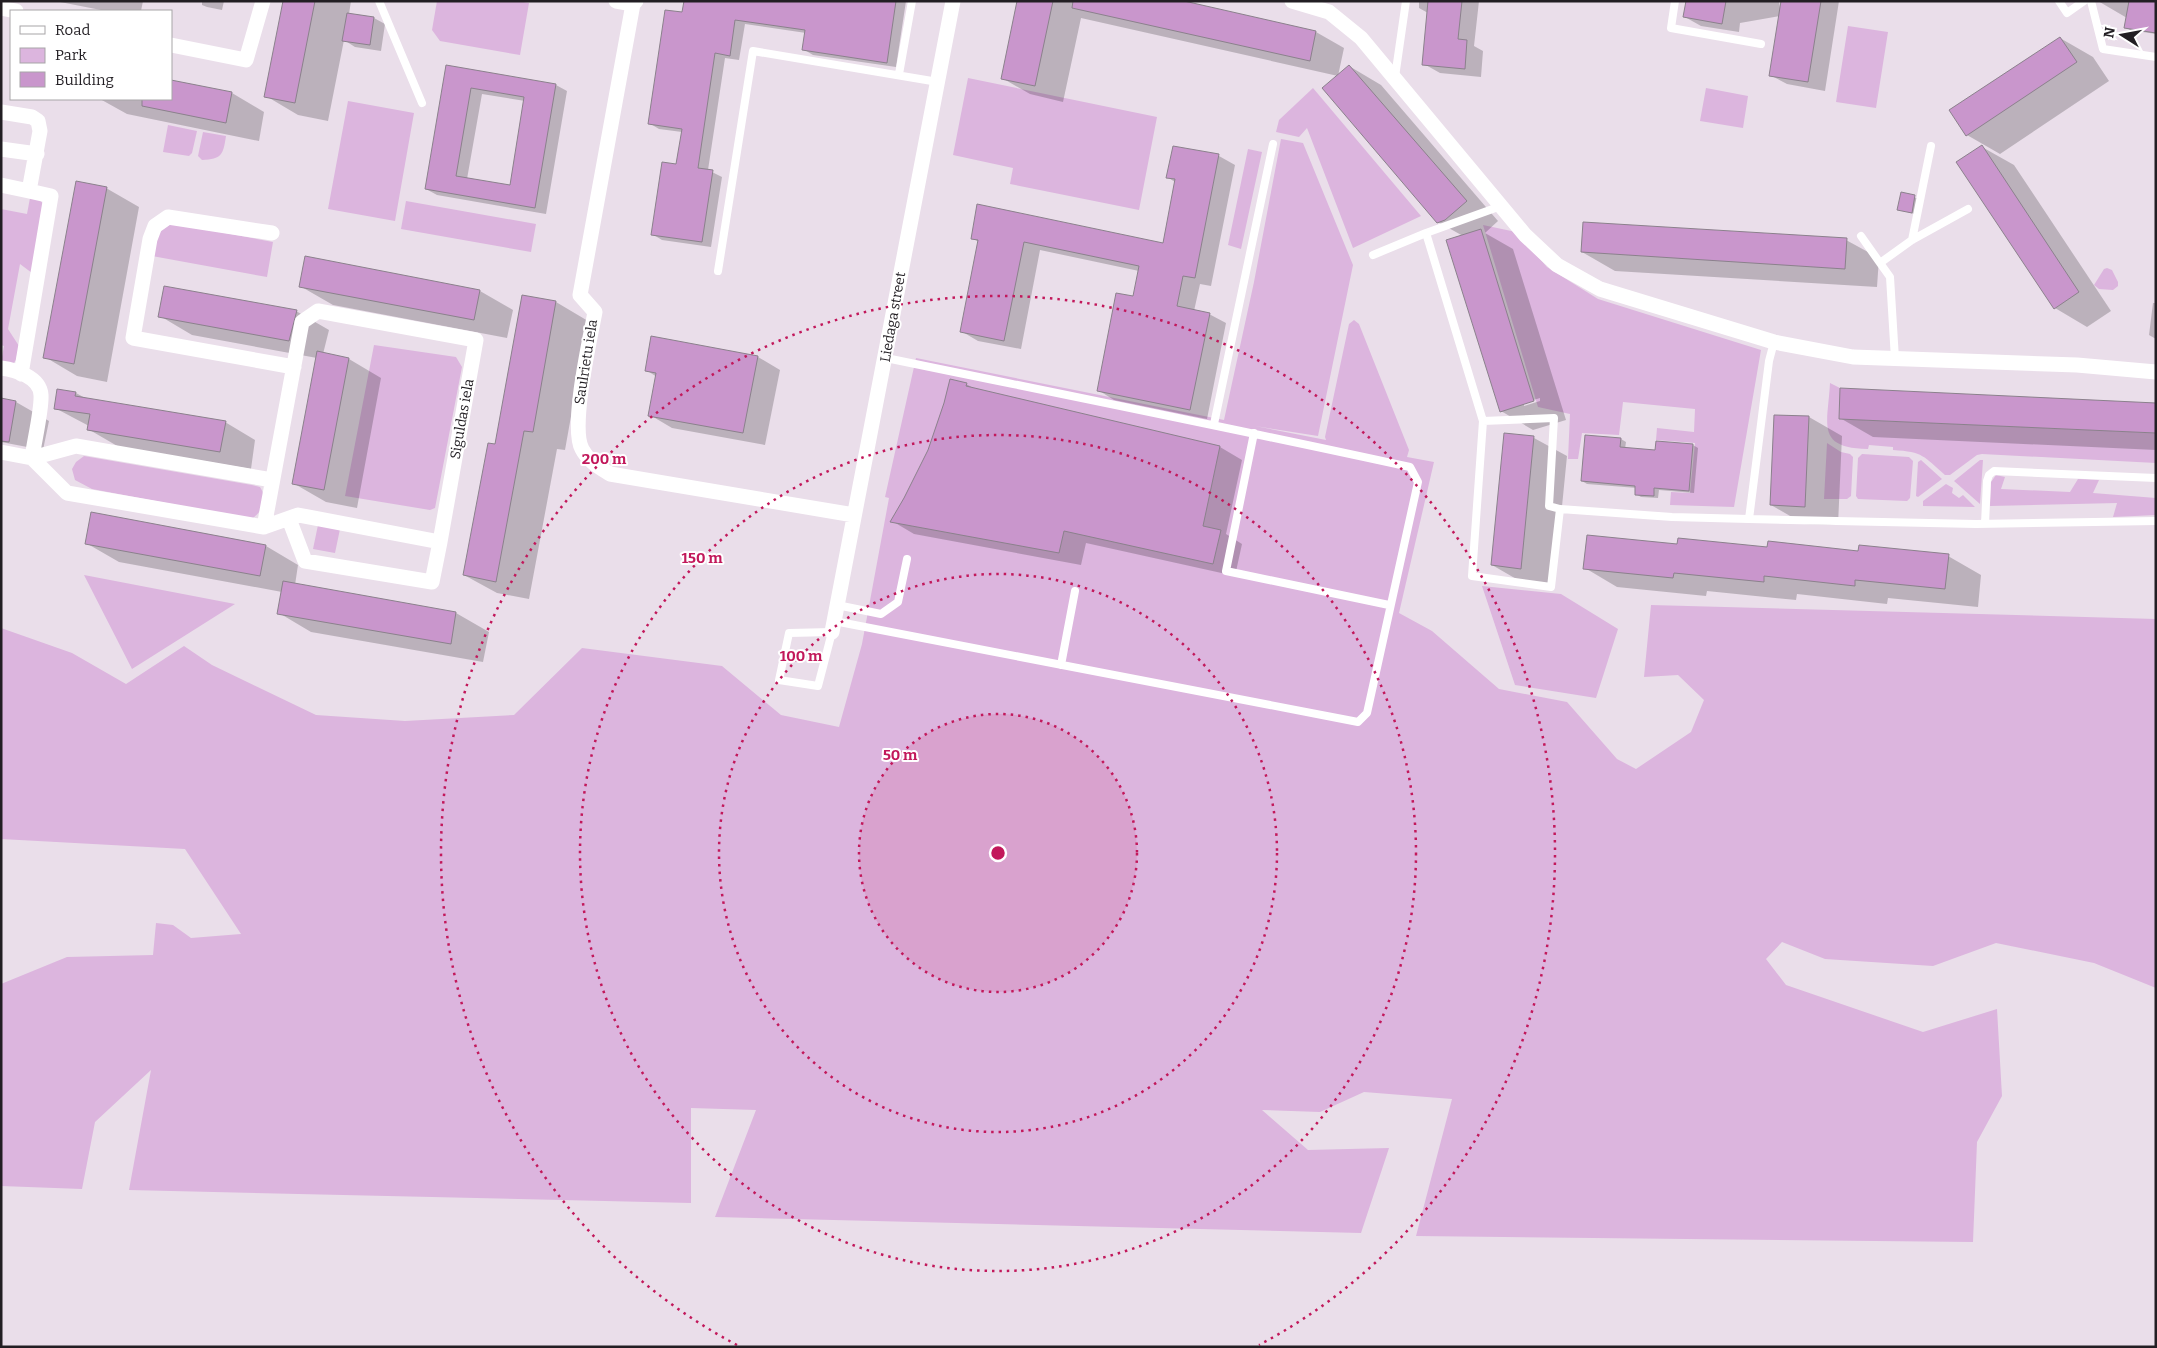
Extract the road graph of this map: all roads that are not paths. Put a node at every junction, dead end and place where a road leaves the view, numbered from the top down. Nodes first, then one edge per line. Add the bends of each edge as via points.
1 (263, 1) edge
2 (379, 1) edge
3 (616, 1) edge
4 (912, 1) edge
5 (953, 1) edge
6 (1292, 1) edge
7 (1406, 1) edge
8 (1675, 1) edge
9 (2059, 1) edge
10 (2084, 1) edge
11 (2091, 1) edge
12 (635, 3) edge
13 (1761, 44) dead end
14 (172, 45) edge
15 (2156, 57) edge
16 (899, 74) junction
17 (1395, 77) junction
18 (938, 82) junction
19 (422, 103) dead end
20 (1, 112) edge
21 (1273, 144) dead end
22 (1931, 146) dead end
23 (1, 149) edge
24 (37, 154) junction
25 (1, 185) edge
26 (29, 191) junction
27 (1501, 206) junction
28 (1968, 209) dead end
29 (272, 233) dead end
30 (1426, 233) junction
31 (1862, 236) dead end
32 (1912, 240) junction
33 (1373, 255) dead end
34 (1880, 263) junction
35 (718, 271) dead end
36 (1774, 342) junction
37 (886, 358) junction
38 (1895, 359) junction
39 (294, 367) junction
40 (1, 368) edge
41 (2156, 372) edge
42 (21, 374) junction
43 (1483, 421) junction
44 (1214, 424) junction
45 (1254, 433) junction
46 (1, 452) edge
47 (32, 458) junction
48 (2156, 478) edge
49 (272, 480) junction
50 (1560, 509) junction
51 (854, 515) junction
52 (289, 519) junction
53 (1748, 519) junction
54 (2156, 521) edge
55 (1985, 524) junction
56 (264, 527) junction
57 (440, 542) junction
58 (907, 559) dead end
59 (1075, 591) dead end
60 (837, 605) junction
61 (1390, 605) junction
62 (833, 626) junction
63 (1060, 665) junction

1 - 14 street via 246,60
2 - 19 lane
3 - 12 street
4 - 16 lane
5 - 18 street, Liedaga street
6 - 17 street via 1329,12 1349,26
7 - 17 lane
8 - 13 lane via 1671,28
9 - 10 lane via 2067,13
11 - 15 lane via 2103,49
12 - 51 street, Saulrietu iela via 580,295 595,312 577,417 581,448 592,463 610,474
16 - 18 lane
16 - 35 lane via 753,52
17 - 27 street
18 - 37 street, Liedaga street
20 - 24 street via 38,121
21 - 44 lane
22 - 32 lane
23 - 24 street
24 - 26 street
25 - 26 street
26 - 42 street via 51,196
27 - 30 lane
27 - 36 street via 1557,265 1600,289
28 - 32 lane
29 - 39 street via 168,217 155,226 133,338
30 - 33 lane
30 - 43 lane
31 - 34 lane
32 - 34 lane
34 - 38 lane via 1890,278
36 - 38 street via 1853,357
36 - 53 lane
37 - 44 lane
37 - 51 street, Liedaga street
38 - 41 street via 2077,365
39 - 49 street, Siguldas iela
39 - 57 street, Siguldas iela via 302,322 318,311 476,340
40 - 42 street
42 - 47 street via 33,379 41,393
43 - 50 lane via 1554,418 1549,506
43 - 50 lane via 1472,576 1551,587
44 - 45 lane
45 - 61 lane via 1410,467 1418,482
45 - 61 lane via 1226,571
46 - 47 street
47 - 49 street via 76,446
47 - 56 street via 67,493
48 - 55 lane via 1994,471 1987,481
49 - 56 street, Siguldas iela
50 - 53 lane
51 - 60 street, Liedaga street
52 - 56 street
52 - 57 street via 298,515 325,519
52 - 57 street via 305,561 432,582
53 - 55 lane
54 - 55 lane
58 - 60 lane via 898,602 881,614
59 - 63 lane
60 - 62 street, Liedaga street
61 - 63 lane via 1367,713 1358,722
62 - 62 lane via 818,686 779,680 789,633
62 - 63 lane

